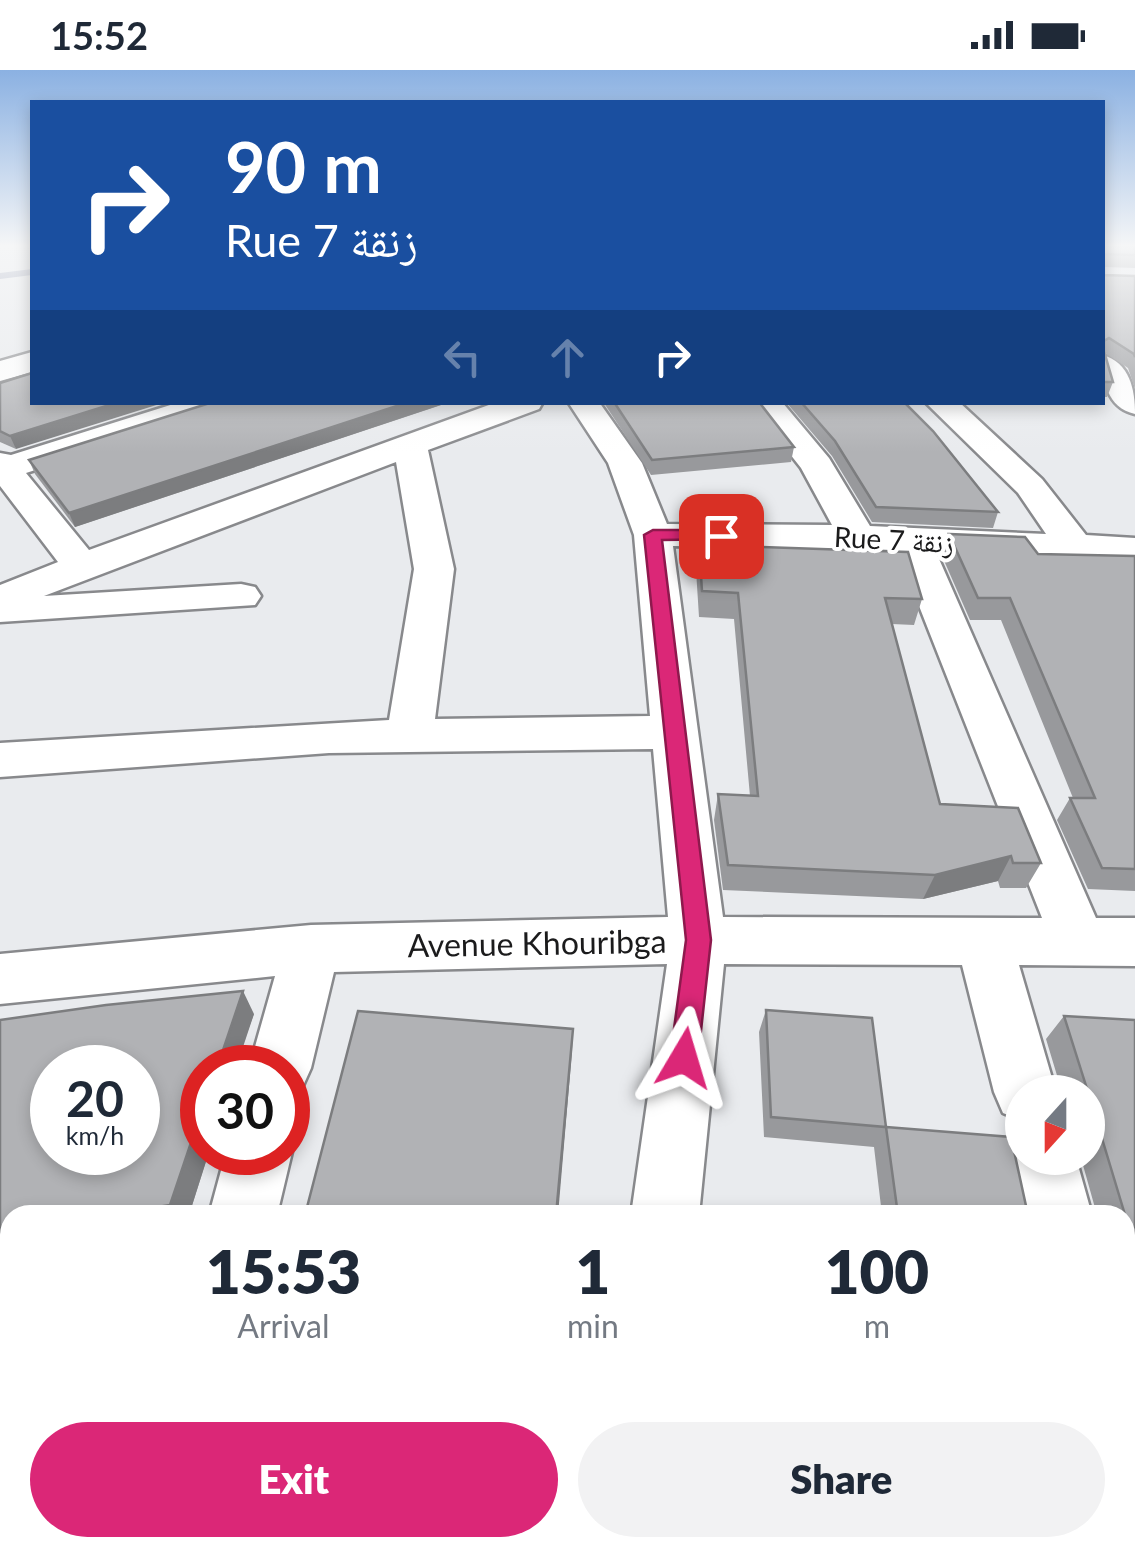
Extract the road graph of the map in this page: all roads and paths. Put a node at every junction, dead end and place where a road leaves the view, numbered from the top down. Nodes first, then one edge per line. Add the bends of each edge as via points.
1 (1108, 347) edge
2 (30, 363) edge
3 (0, 371) edge
4 (204, 405) edge
5 (520, 405) edge
6 (585, 405) edge
7 (767, 405) edge
8 (943, 405) edge
9 (1135, 405) edge
10 (410, 446) junction
11 (2, 467) edge
12 (653, 535) junction
13 (856, 537) junction
14 (912, 541) junction
15 (1074, 548) junction
16 (1135, 550) edge
17 (82, 566) junction
18 (240, 596) dead end
19 (0, 600) edge
20 (0, 611) edge
21 (677, 732) junction
22 (410, 734) junction
23 (0, 760) edge
24 (698, 940) junction
25 (1078, 940) junction
26 (984, 941) junction
27 (1135, 942) edge
28 (311, 949) junction
29 (0, 979) edge
30 (286, 1045) edge
31 (1020, 1075) edge
32 (253, 1175) edge
33 (1047, 1175) edge
34 (246, 1205) edge
35 (667, 1205) edge
36 (1055, 1205) edge

1 - 9 street
2 - 3 street
4 - 11 street
5 - 10 street
6 - 12 street via 625,463
7 - 13 street via 833,485
8 - 15 street via 1030,486
10 - 17 street
10 - 22 street via 434,569
11 - 17 street
12 - 13 street, Rue 7 زنقة
12 - 21 street
13 - 14 street, Rue 7 زنقة
14 - 15 street, Rue 7 زنقة
14 - 25 street
15 - 16 street, Rue 7 زنقة
17 - 19 street
18 - 20 street
21 - 22 street
21 - 24 street
22 - 23 street
24 - 26 street, Avenue Khouribga
24 - 28 street, Avenue Khouribga
24 - 35 street
25 - 26 street, Avenue Khouribga
25 - 27 street, Avenue Khouribga
26 - 31 street
28 - 29 street, Avenue Khouribga
28 - 30 street
32 - 34 street
33 - 36 street

